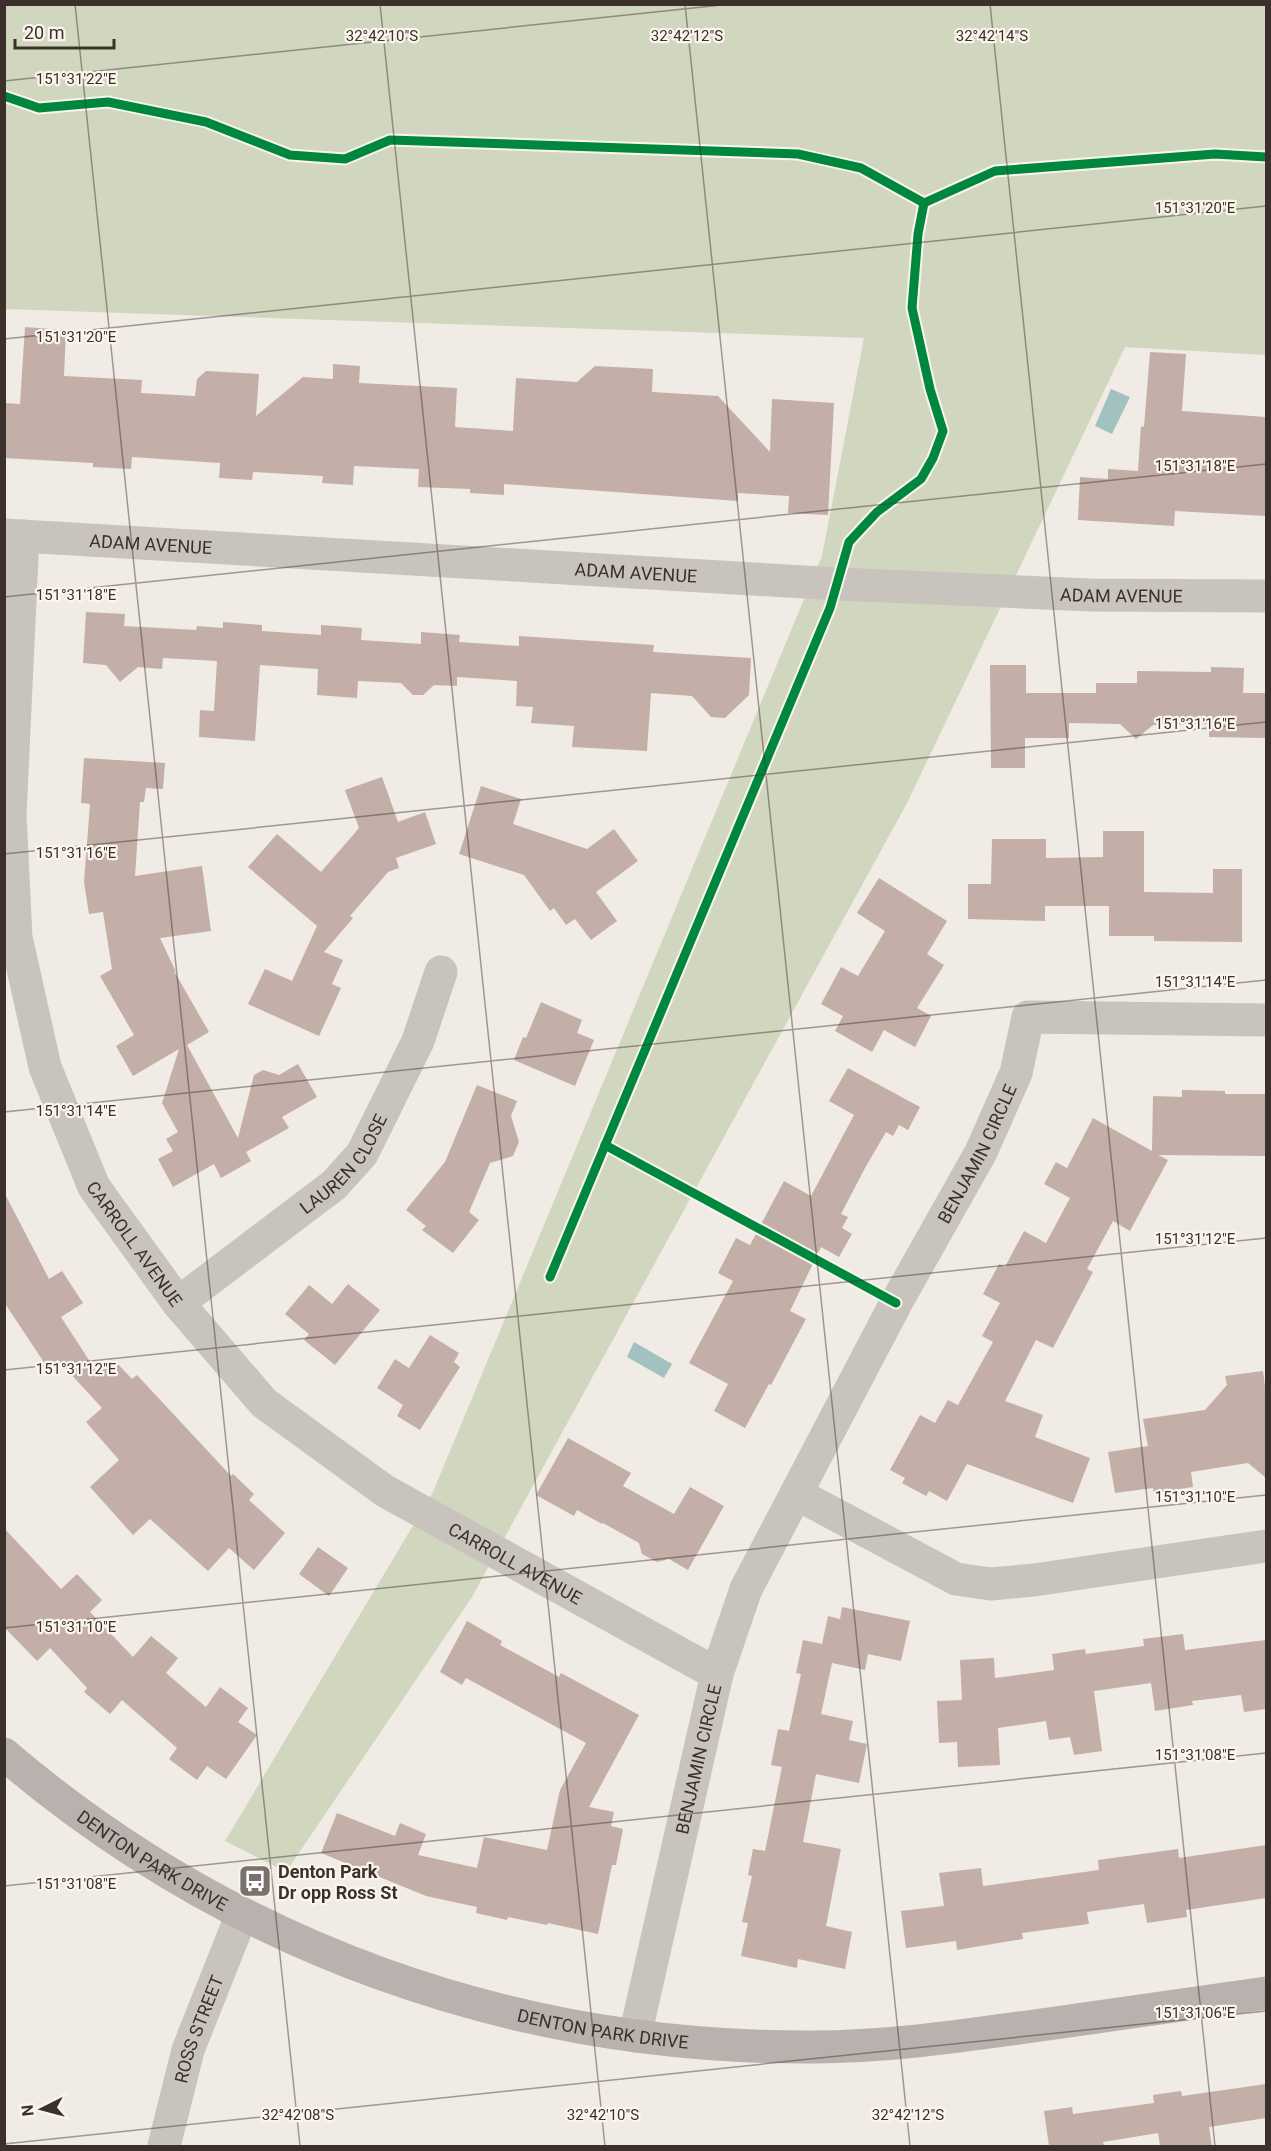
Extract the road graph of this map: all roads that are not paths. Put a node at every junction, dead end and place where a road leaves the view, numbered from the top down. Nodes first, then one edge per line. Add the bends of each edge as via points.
1 (14, 536) edge
2 (1266, 596) edge
3 (441, 972) dead end
4 (1266, 1020) edge
5 (178, 1303) junction
6 (797, 1494) junction
7 (1266, 1546) edge
8 (717, 1674) junction
9 (4, 1754) edge
10 (242, 1914) junction
11 (1266, 1993) edge
12 (635, 2036) junction
13 (164, 2146) edge

1 - 2 street, ADAM AVENUE via 838,585 1090,595
1 - 5 street, CARROLL AVENUE via 10,815 16,937 45,1066 94,1187
3 - 5 street, LAUREN CLOSE via 418,1041 362,1154 334,1185
4 - 6 street, BENJAMIN CIRCLE via 1028,1017 1016,1073 981,1152 896,1303
5 - 8 street, CARROLL AVENUE via 264,1403 385,1491
6 - 7 street via 956,1579 991,1584
6 - 8 street, BENJAMIN CIRCLE via 746,1589
8 - 12 street, BENJAMIN CIRCLE
9 - 10 main road, DENTON PARK DRIVE via 113,1839
10 - 12 main road, DENTON PARK DRIVE via 362,1967 473,2004
10 - 13 street, ROSS STREET via 188,2050
11 - 12 main road, DENTON PARK DRIVE via 884,2044 816,2048

